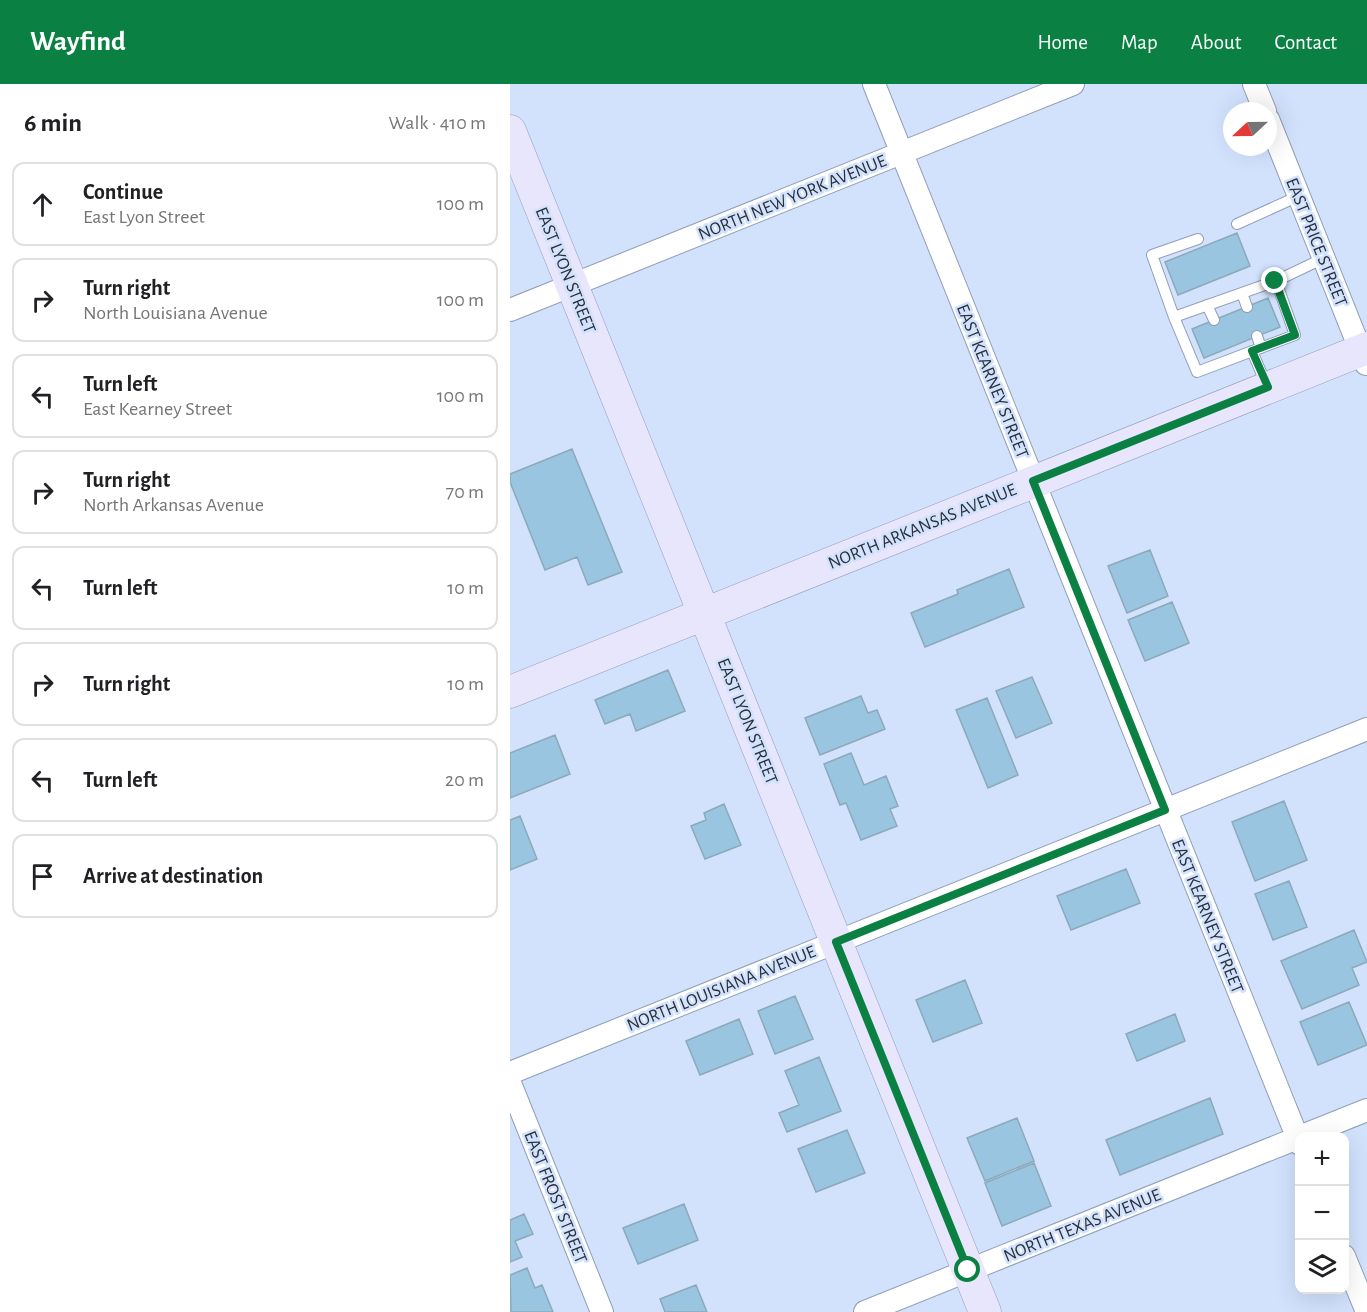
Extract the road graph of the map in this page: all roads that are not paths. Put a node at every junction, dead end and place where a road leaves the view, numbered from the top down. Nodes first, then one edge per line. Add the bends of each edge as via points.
1 (874, 84) edge
2 (1073, 84) edge
3 (1254, 84) edge
4 (1261, 102) edge
5 (510, 131) edge
6 (1277, 141) edge
7 (901, 153) junction
8 (1299, 196) junction
9 (1237, 224) dead end
10 (1198, 239) dead end
11 (1324, 258) junction
12 (1275, 281) junction
13 (572, 285) junction
14 (1242, 293) junction
15 (1207, 305) junction
16 (1247, 307) dead end
17 (510, 310) edge
18 (1174, 317) junction
19 (1214, 320) dead end
20 (1257, 336) dead end
21 (1256, 349) junction
22 (1365, 354) edge
23 (1268, 387) junction
24 (1033, 481) junction
25 (704, 614) junction
26 (510, 692) edge
27 (1367, 729) edge
28 (1165, 810) junction
29 (836, 942) junction
30 (510, 1073) edge
31 (510, 1083) edge
32 (1367, 1110) edge
33 (1296, 1132) edge
34 (1315, 1132) edge
35 (1295, 1141) edge
36 (1349, 1268) edge
37 (968, 1270) junction
38 (602, 1312) edge
39 (865, 1312) edge
40 (985, 1312) edge
41 (1367, 1312) edge

1 - 7 street, EAST KEARNEY STREET
2 - 7 street, NORTH NEW YORK AVENUE
3 - 4 street
5 - 13 main road, EAST LYON STREET
6 - 8 street, EAST PRICE STREET
7 - 13 street, NORTH NEW YORK AVENUE
7 - 24 street, EAST KEARNEY STREET
8 - 9 lane
8 - 11 street, EAST PRICE STREET
10 - 18 lane via 1152,255
11 - 12 lane
11 - 22 street, EAST PRICE STREET
12 - 14 lane
12 - 21 lane via 1295,335
13 - 17 street, NORTH NEW YORK AVENUE
13 - 25 main road, EAST LYON STREET
14 - 15 lane
14 - 16 lane
15 - 18 lane
15 - 19 lane
18 - 21 lane via 1197,372 1228,354
20 - 21 lane
21 - 23 lane
22 - 23 main road, NORTH ARKANSAS AVENUE
23 - 24 main road, NORTH ARKANSAS AVENUE
24 - 25 main road, NORTH ARKANSAS AVENUE
24 - 28 street, EAST KEARNEY STREET
25 - 26 main road, NORTH ARKANSAS AVENUE
25 - 29 main road, EAST LYON STREET
27 - 28 street, NORTH LOUISIANA AVENUE
28 - 29 street, NORTH LOUISIANA AVENUE
28 - 33 street, EAST KEARNEY STREET
29 - 30 street, NORTH LOUISIANA AVENUE
29 - 37 main road, EAST LYON STREET
31 - 38 street, EAST FROST STREET
32 - 34 street, NORTH TEXAS AVENUE
35 - 37 street, NORTH TEXAS AVENUE
36 - 41 street
37 - 39 street, NORTH TEXAS AVENUE
37 - 40 main road, EAST LYON STREET

